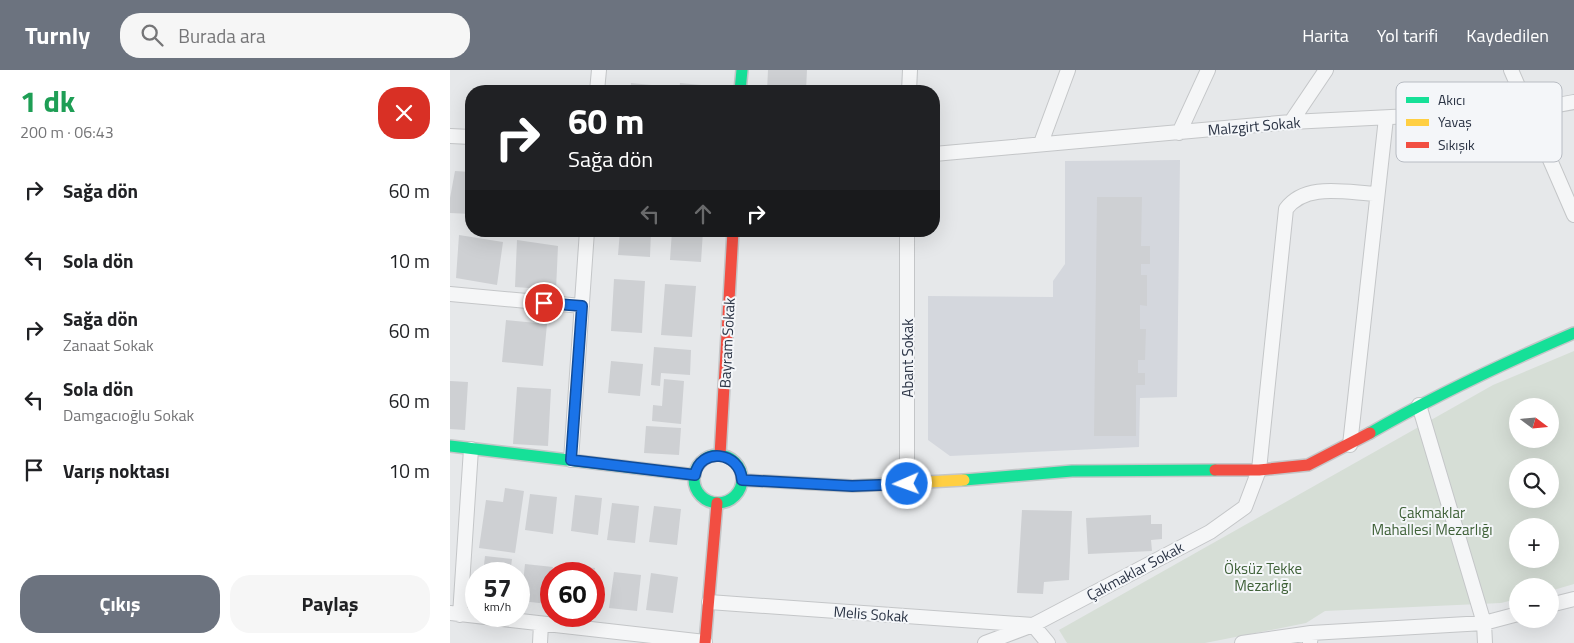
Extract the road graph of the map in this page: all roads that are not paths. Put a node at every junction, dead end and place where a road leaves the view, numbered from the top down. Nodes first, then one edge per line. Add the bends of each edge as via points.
1 (599, 70) edge
2 (742, 70) edge
3 (910, 70) edge
4 (1068, 70) edge
5 (1208, 70) edge
6 (1326, 70) edge
7 (1511, 70) edge
8 (1517, 82) edge
9 (598, 85) edge
10 (741, 85) edge
11 (909, 85) edge
12 (1396, 117) edge
13 (1386, 118) junction
14 (1291, 122) junction
15 (1179, 133) junction
16 (450, 136) edge
17 (465, 136) edge
18 (1041, 143) junction
19 (940, 153) edge
20 (1552, 162) edge
21 (1377, 194) junction
22 (1574, 215) edge
23 (587, 237) edge
24 (733, 237) edge
25 (907, 237) edge
26 (450, 294) edge
27 (582, 306) junction
28 (1574, 333) edge
29 (1419, 405) junction
30 (1350, 445) junction
31 (450, 446) edge
32 (471, 449) junction
33 (720, 455) junction
34 (571, 460) junction
35 (1259, 470) junction
36 (695, 475) junction
37 (742, 480) junction
38 (907, 484) junction
39 (717, 503) junction
40 (1574, 599) edge
41 (709, 602) junction
42 (1559, 603) edge
43 (455, 614) edge
44 (1509, 616) edge
45 (1484, 623) junction
46 (540, 624) edge
47 (1033, 625) junction
48 (542, 627) edge
49 (569, 627) edge
50 (1310, 638) edge
51 (705, 642) edge
52 (540, 643) edge
53 (985, 643) edge
54 (1048, 643) edge
55 (1242, 643) edge
56 (1485, 643) edge

1 - 9 street
2 - 10 main road
3 - 11 street
4 - 18 street
5 - 15 street
6 - 14 street
7 - 8 street
12 - 13 street, Malzgirt Sokak
13 - 14 street, Malzgirt Sokak
13 - 21 street
14 - 15 street, Malzgirt Sokak
15 - 18 street, Malzgirt Sokak
16 - 17 street
18 - 19 street, Malzgirt Sokak
20 - 22 street
21 - 30 street
21 - 35 street, Çakmaklar Sokak via 1309,191 1293,199 1286,209
23 - 27 street
24 - 33 main road, Bayram Sokak
25 - 38 street, Abant Sokak
26 - 27 street
27 - 34 street
28 - 29 main road
29 - 30 main road
29 - 45 street
30 - 35 main road via 1308,465
31 - 32 main road
32 - 34 main road
32 - 43 street
33 - 36 main road via 704,459
33 - 37 main road via 735,462
34 - 36 main road
35 - 38 main road via 1072,471
35 - 47 street, Çakmaklar Sokak via 1245,507 1217,527
36 - 39 main road via 700,496
37 - 38 main road via 852,486
37 - 39 main road via 734,496
39 - 41 main road
40 - 42 street
41 - 47 street, Melis Sokak
41 - 51 main road
43 - 46 street
44 - 45 street
45 - 50 street
45 - 56 street
47 - 53 street, Çakmaklar Sokak
47 - 54 street
48 - 52 street
49 - 51 street
50 - 55 street

